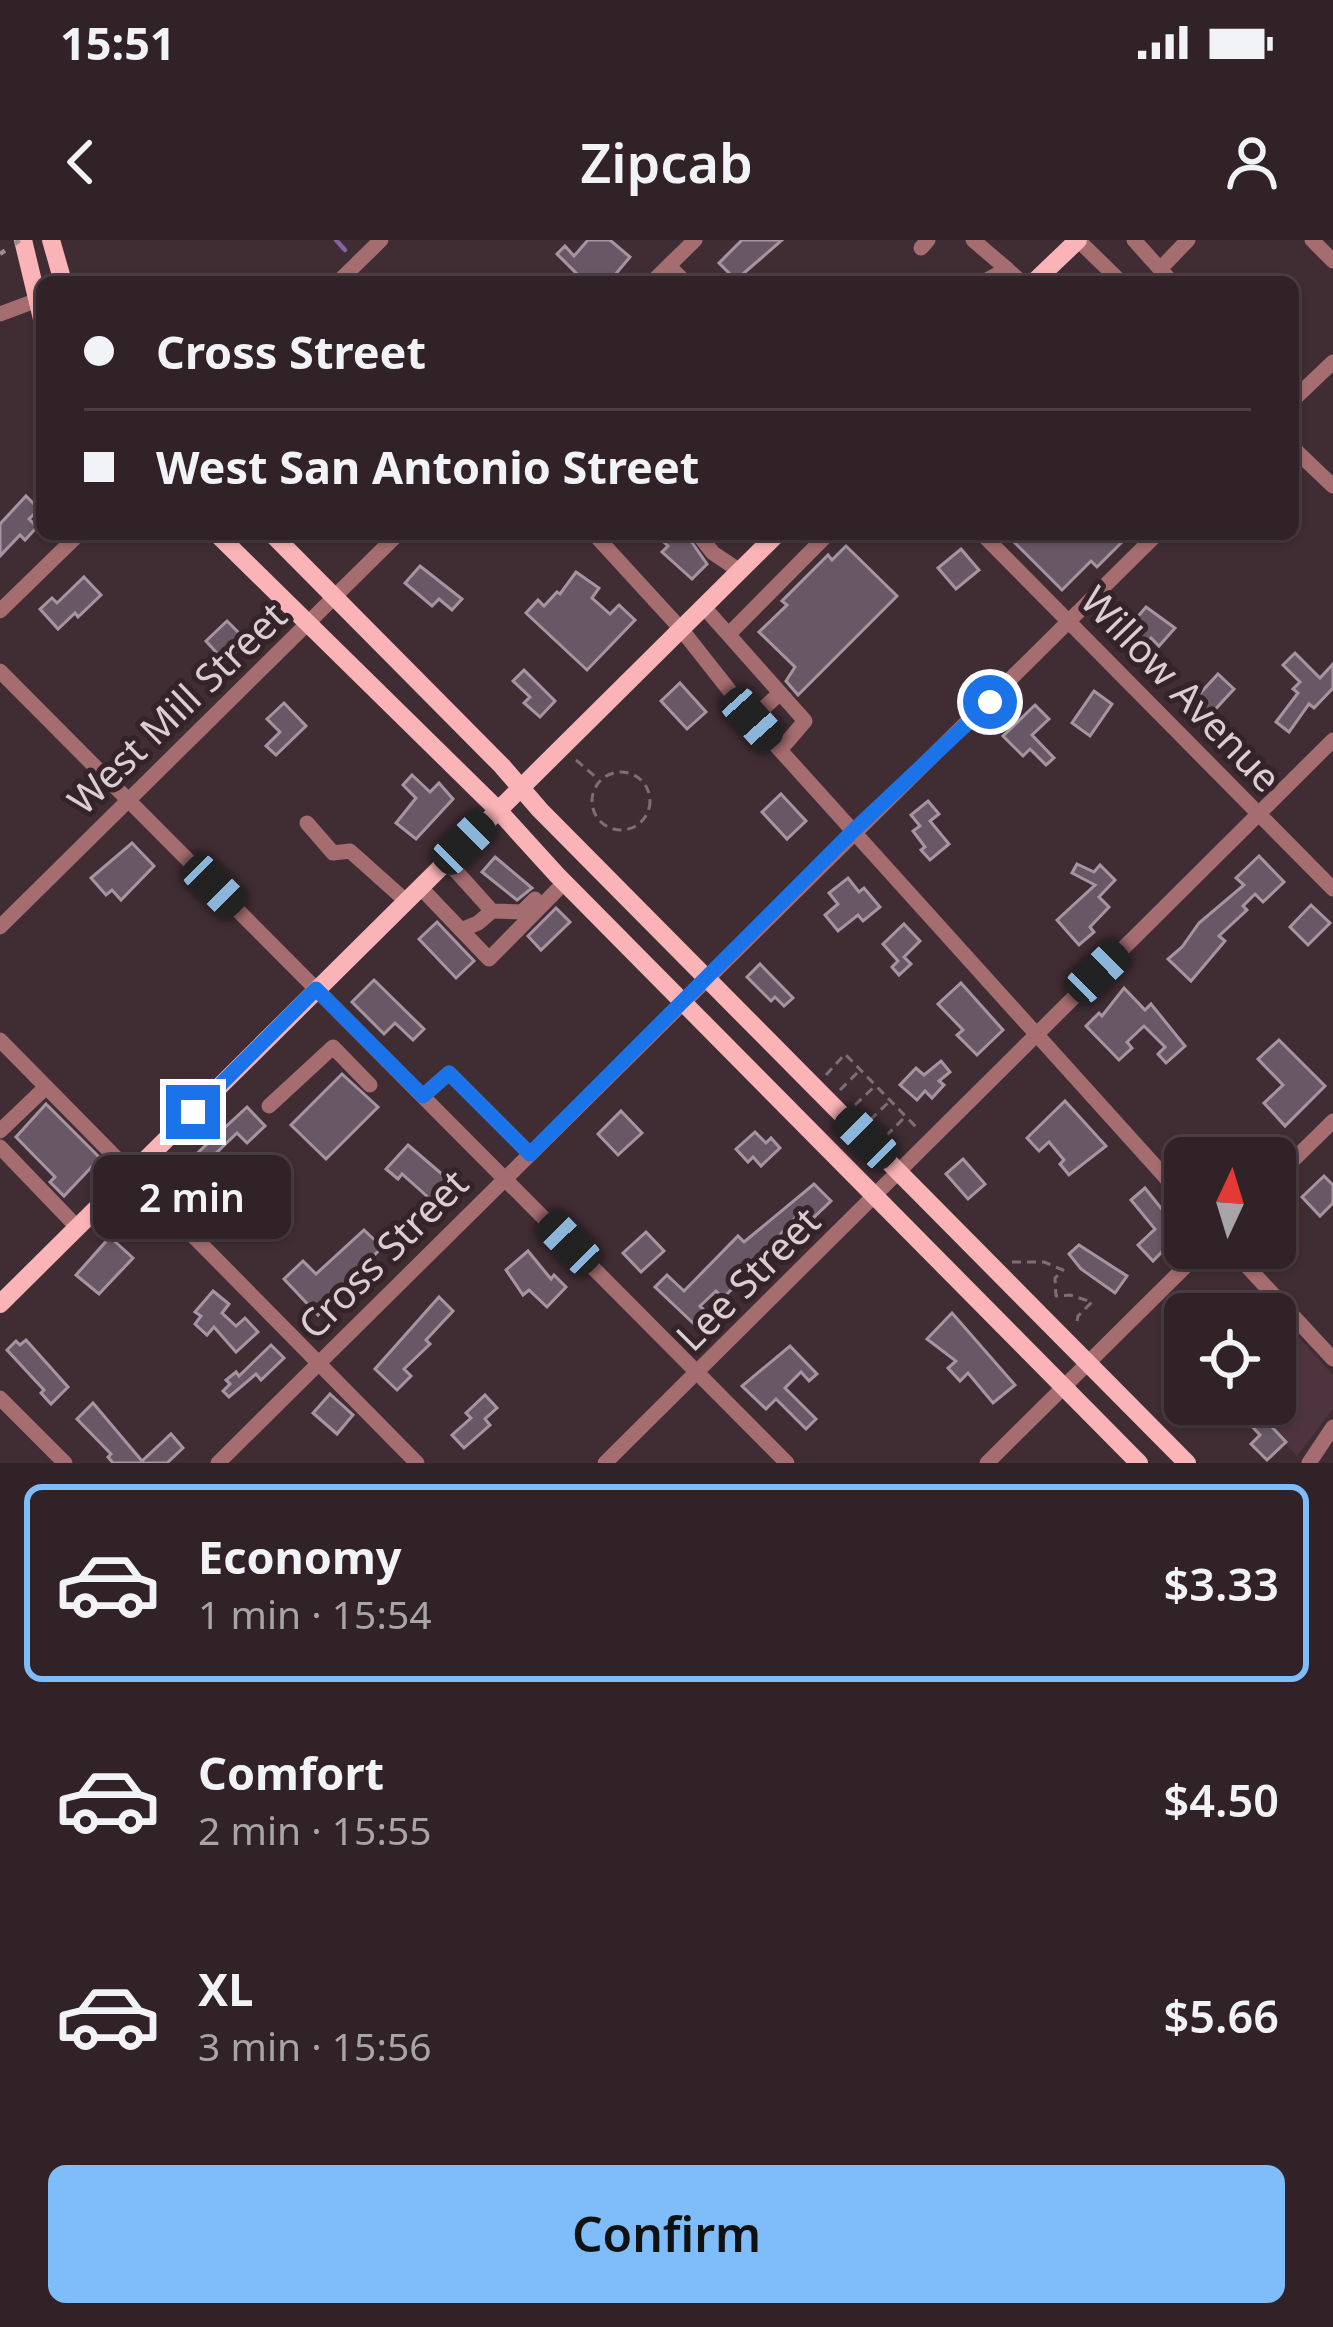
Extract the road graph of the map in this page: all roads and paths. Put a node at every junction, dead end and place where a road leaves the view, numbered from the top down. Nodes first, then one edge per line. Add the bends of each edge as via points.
1 (23, 240) edge
2 (51, 240) edge
3 (381, 240) edge
4 (695, 240) edge
5 (973, 240) edge
6 (1078, 240) edge
7 (1133, 240) edge
8 (1188, 240) edge
9 (1312, 240) edge
10 (1333, 260) edge
11 (669, 266) junction
12 (1007, 268) junction
13 (61, 276) edge
14 (351, 276) edge
15 (658, 276) edge
16 (679, 276) edge
17 (993, 276) edge
18 (1015, 276) edge
19 (1040, 276) edge
20 (1115, 276) edge
21 (1166, 276) edge
22 (36, 297) edge
23 (36, 310) edge
24 (0, 314) edge
25 (1333, 362) edge
26 (1299, 394) edge
27 (1299, 454) edge
28 (1333, 486) edge
29 (73, 540) edge
30 (223, 540) edge
31 (278, 540) edge
32 (392, 540) edge
33 (600, 540) edge
34 (703, 540) edge
35 (771, 540) edge
36 (822, 540) edge
37 (988, 540) edge
38 (1151, 540) edge
39 (740, 571) junction
40 (335, 598) junction
41 (703, 606) junction
42 (0, 611) edge
43 (1070, 621) junction
44 (308, 625) junction
45 (681, 629) junction
46 (729, 634) junction
47 (0, 670) edge
48 (780, 693) junction
49 (752, 719) junction
50 (1333, 740) edge
51 (780, 750) junction
52 (575, 760) dead end
53 (600, 780) junction
54 (520, 786) junction
55 (128, 799) junction
56 (498, 810) junction
57 (1258, 814) junction
58 (307, 823) dead end
59 (853, 831) junction
60 (446, 860) junction
61 (561, 878) junction
62 (1333, 889) edge
63 (413, 894) junction
64 (491, 911) junction
65 (0, 927) edge
66 (461, 930) junction
67 (708, 979) junction
68 (316, 989) junction
69 (683, 1002) junction
70 (1034, 1036) junction
71 (0, 1040) edge
72 (379, 1052) junction
73 (860, 1070) junction
74 (826, 1076) dead end
75 (875, 1085) junction
76 (46, 1087) junction
77 (840, 1090) dead end
78 (423, 1096) junction
79 (890, 1101) junction
80 (855, 1105) dead end
81 (269, 1106) dead end
82 (905, 1117) junction
83 (870, 1120) dead end
84 (1333, 1121) edge
85 (0, 1131) edge
86 (886, 1136) dead end
87 (928, 1140) junction
88 (0, 1147) edge
89 (530, 1154) junction
90 (1296, 1157) edge
91 (898, 1169) junction
92 (131, 1174) junction
93 (1164, 1176) edge
94 (505, 1178) junction
95 (876, 1197) junction
96 (76, 1226) junction
97 (1012, 1262) dead end
98 (1183, 1269) edge
99 (1249, 1269) edge
100 (0, 1304) edge
101 (1076, 1327) dead end
102 (1333, 1359) edge
103 (1090, 1361) junction
104 (320, 1362) junction
105 (698, 1374) junction
106 (1063, 1386) junction
107 (0, 1398) edge
108 (1333, 1427) edge
109 (64, 1463) edge
110 (218, 1463) edge
111 (417, 1463) edge
112 (605, 1463) edge
113 (787, 1463) edge
114 (987, 1463) edge
115 (1138, 1463) edge
116 (1187, 1463) edge
117 (1309, 1463) edge

1 - 22 main road
2 - 13 main road
3 - 14 street
4 - 11 street
5 - 12 street
6 - 19 main road
6 - 20 street
7 - 21 street
8 - 21 street
9 - 10 street
11 - 15 street
11 - 16 street
12 - 17 street
12 - 18 street
23 - 24 street
25 - 26 street
27 - 28 street
29 - 42 street
30 - 44 main road
31 - 40 main road
32 - 40 street, West Mill Street
33 - 45 street
34 - 39 street
35 - 39 main road
36 - 46 street
37 - 43 street, Willow Avenue
38 - 43 street, Cross Street
39 - 41 main road
40 - 44 street, West Mill Street
40 - 54 main road
41 - 45 main road
41 - 46 street
43 - 57 street, Willow Avenue
43 - 59 street, Cross Street
44 - 55 street, West Mill Street
44 - 56 main road
45 - 49 street
45 - 54 main road
46 - 48 street
47 - 55 street
48 - 49 street
48 - 51 street via 805,721
49 - 51 street
50 - 57 street, Lee Street
51 - 59 street
52 - 53 path
53 - 53 path via 591,803 599,821 626,830 642,821 650,805 641,779 622,771
54 - 56 main road
54 - 67 main road
55 - 65 street, West Mill Street
55 - 68 street
56 - 60 main road
56 - 61 main road
57 - 62 street, Willow Avenue
57 - 70 street, Lee Street
58 - 63 street via 334,853 350,850
59 - 67 street, Cross Street
59 - 70 street
60 - 63 main road
60 - 64 street
61 - 64 street via 522,912
61 - 66 street via 488,959
61 - 69 main road
63 - 66 street
63 - 68 main road
64 - 66 street
67 - 69 street, Cross Street
67 - 91 main road
68 - 72 street
68 - 92 main road
69 - 89 street, Cross Street
69 - 95 main road
70 - 87 street, Lee Street
70 - 93 street
71 - 76 street
72 - 78 street
72 - 81 street via 364,1079 333,1047
73 - 74 path via 845,1054
73 - 75 path
73 - 77 path
75 - 79 path
75 - 80 path
76 - 85 street
76 - 92 street
78 - 89 street via 449,1073
78 - 94 street
79 - 82 path
79 - 83 path
82 - 86 path
82 - 87 path
84 - 90 street
87 - 91 street, Lee Street
88 - 96 street
89 - 94 street, Cross Street
91 - 95 street, Lee Street
91 - 103 main road
92 - 96 main road
92 - 104 street
94 - 104 street, Cross Street
94 - 105 street
95 - 105 street, Lee Street
95 - 106 main road
96 - 100 main road
97 - 101 path via 1063,1270 1056,1296 1091,1302
98 - 103 street
99 - 102 street
103 - 106 street
103 - 116 main road
104 - 110 street, Cross Street
104 - 111 street
105 - 112 street, Lee Street
105 - 113 street
106 - 114 street
106 - 115 main road
107 - 109 street
108 - 117 street

